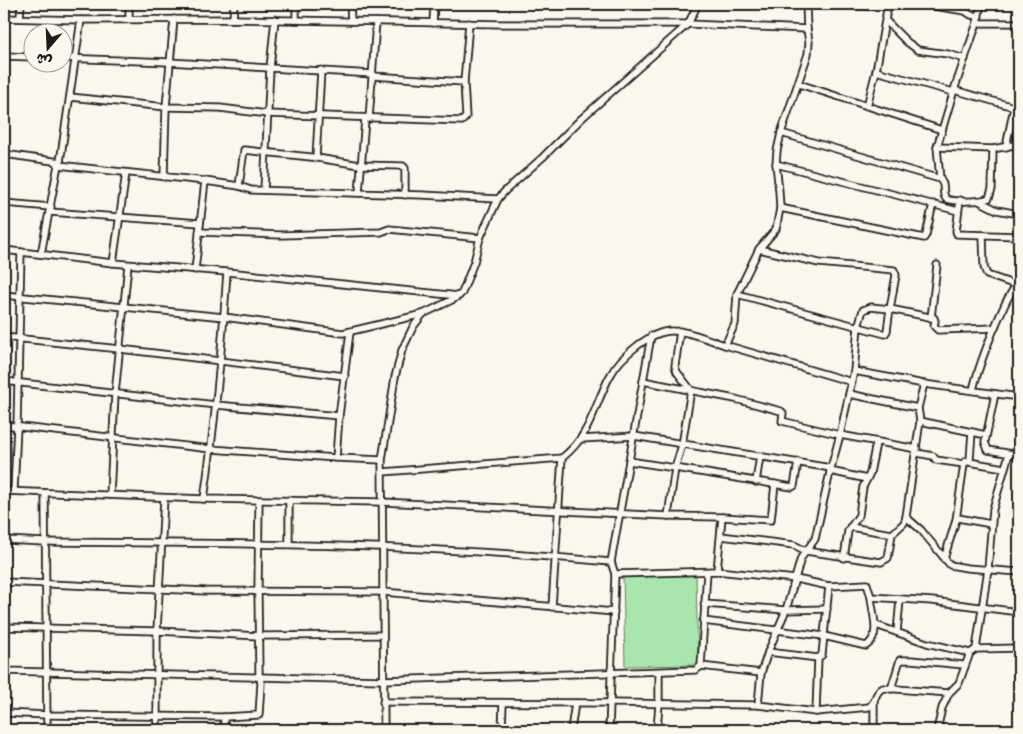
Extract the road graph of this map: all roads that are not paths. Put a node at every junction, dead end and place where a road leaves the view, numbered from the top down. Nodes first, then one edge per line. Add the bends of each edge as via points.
1 (21, 4) edge
2 (129, 4) edge
3 (234, 4) edge
4 (296, 4) edge
5 (350, 4) edge
6 (434, 4) edge
7 (698, 4) edge
8 (806, 4) edge
9 (818, 4) edge
10 (875, 4) edge
11 (888, 4) edge
12 (921, 4) edge
13 (981, 4) edge
14 (4, 18) edge
15 (20, 18) junction
16 (174, 19) junction
17 (233, 19) junction
18 (81, 20) junction
19 (129, 20) junction
20 (275, 20) junction
21 (296, 20) junction
22 (886, 20) junction
23 (978, 20) junction
24 (351, 21) junction
25 (376, 22) junction
26 (433, 23) junction
27 (469, 23) junction
28 (1019, 23) edge
29 (688, 24) junction
30 (807, 29) junction
31 (4, 56) edge
32 (22, 57) edge
33 (72, 58) edge
34 (77, 58) junction
35 (965, 59) junction
36 (170, 62) junction
37 (270, 68) junction
38 (321, 70) junction
39 (876, 71) junction
40 (373, 75) junction
41 (464, 82) junction
42 (799, 84) junction
43 (954, 91) junction
44 (70, 97) junction
45 (867, 106) junction
46 (166, 107) junction
47 (267, 114) junction
48 (319, 117) junction
49 (367, 119) junction
50 (942, 130) junction
51 (781, 133) junction
52 (1019, 144) edge
53 (1006, 146) junction
54 (937, 147) junction
55 (993, 149) junction
56 (266, 153) junction
57 (4, 154) edge
58 (316, 158) junction
59 (59, 163) junction
60 (776, 164) junction
61 (360, 165) junction
62 (126, 173) junction
63 (164, 177) junction
64 (940, 178) junction
65 (205, 181) junction
66 (239, 186) junction
67 (264, 190) junction
68 (359, 193) junction
69 (405, 194) junction
70 (498, 199) junction
71 (960, 200) junction
72 (978, 200) junction
73 (4, 202) edge
74 (933, 204) junction
75 (780, 208) junction
76 (50, 210) junction
77 (958, 211) junction
78 (1019, 214) edge
79 (120, 216) junction
80 (200, 223) junction
81 (199, 232) junction
82 (983, 236) junction
83 (1019, 236) edge
84 (480, 238) junction
85 (759, 249) junction
86 (4, 250) edge
87 (21, 252) junction
88 (41, 254) junction
89 (113, 263) junction
90 (128, 265) junction
91 (937, 265) dead end
92 (194, 270) junction
93 (227, 272) junction
94 (1019, 278) edge
95 (1016, 284) junction
96 (737, 294) junction
97 (4, 295) edge
98 (459, 296) junction
99 (20, 297) junction
100 (124, 306) junction
101 (890, 310) junction
102 (423, 314) junction
103 (224, 318) junction
104 (932, 318) junction
105 (858, 327) junction
106 (994, 328) junction
107 (680, 331) junction
108 (350, 332) junction
109 (651, 336) junction
110 (4, 337) edge
111 (19, 339) junction
112 (725, 345) junction
113 (120, 349) junction
114 (221, 362) junction
115 (854, 371) junction
116 (345, 376) junction
117 (4, 381) edge
118 (644, 381) junction
119 (18, 382) junction
120 (852, 382) junction
121 (924, 384) junction
122 (691, 390) junction
123 (972, 390) junction
124 (115, 394) junction
125 (849, 394) junction
126 (996, 394) junction
127 (1019, 397) edge
128 (216, 405) junction
129 (918, 408) junction
130 (339, 416) junction
131 (920, 421) junction
132 (4, 425) edge
133 (18, 426) junction
134 (972, 432) junction
135 (986, 435) junction
136 (634, 436) junction
137 (840, 436) junction
138 (113, 438) junction
139 (581, 439) junction
140 (876, 443) junction
141 (682, 445) junction
142 (211, 449) junction
143 (917, 451) junction
144 (1009, 454) junction
145 (1019, 455) edge
146 (760, 456) junction
147 (336, 458) junction
148 (562, 458) junction
149 (382, 460) junction
150 (629, 461) junction
151 (798, 462) junction
152 (967, 463) junction
153 (675, 468) junction
154 (1004, 468) junction
155 (831, 470) junction
156 (383, 472) junction
157 (867, 479) junction
158 (756, 482) junction
159 (775, 484) junction
160 (4, 491) edge
161 (14, 492) junction
162 (45, 493) junction
163 (110, 495) junction
164 (164, 498) junction
165 (204, 499) junction
166 (259, 500) junction
167 (289, 500) junction
168 (382, 502) junction
169 (560, 510) junction
170 (620, 514) junction
171 (668, 516) junction
172 (722, 517) junction
173 (906, 517) junction
174 (956, 520) junction
175 (991, 524) junction
176 (850, 527) junction
177 (892, 534) junction
178 (721, 536) junction
179 (4, 540) edge
180 (45, 542) junction
181 (161, 543) junction
182 (259, 544) junction
183 (289, 544) junction
184 (383, 546) junction
185 (806, 551) junction
186 (555, 557) junction
187 (844, 558) junction
188 (944, 559) junction
189 (610, 562) junction
190 (988, 569) junction
191 (718, 571) junction
192 (707, 572) junction
193 (1019, 572) edge
194 (615, 574) junction
195 (796, 579) junction
196 (4, 582) edge
197 (46, 585) junction
198 (829, 586) junction
199 (160, 590) junction
200 (258, 591) junction
201 (384, 592) junction
202 (871, 597) junction
203 (900, 600) junction
204 (704, 604) junction
205 (552, 607) junction
206 (983, 608) junction
207 (827, 609) junction
208 (786, 610) junction
209 (614, 612) junction
210 (1019, 612) edge
211 (703, 621) junction
212 (876, 626) junction
213 (4, 627) edge
214 (46, 628) junction
215 (777, 629) junction
216 (157, 631) junction
217 (897, 632) junction
218 (383, 635) junction
219 (260, 636) junction
220 (824, 636) junction
221 (1019, 648) edge
222 (973, 651) junction
223 (768, 652) junction
224 (818, 658) junction
225 (964, 665) junction
226 (701, 666) junction
227 (4, 671) edge
228 (612, 672) junction
229 (659, 672) junction
230 (47, 673) junction
231 (761, 673) junction
232 (156, 676) junction
233 (259, 677) junction
234 (383, 680) junction
235 (892, 689) junction
236 (949, 693) junction
237 (383, 702) junction
238 (503, 702) junction
239 (576, 703) junction
240 (611, 703) junction
241 (659, 704) junction
242 (874, 704) junction
243 (758, 705) junction
244 (816, 712) junction
245 (4, 713) edge
246 (47, 715) junction
247 (157, 716) junction
248 (224, 717) junction
249 (47, 730) edge
250 (157, 730) edge
251 (224, 730) edge
252 (384, 730) edge
253 (502, 730) edge
254 (571, 730) edge
255 (609, 730) edge
256 (657, 730) edge
257 (874, 730) edge
258 (937, 730) edge

1 - 15 street
2 - 19 street
3 - 17 street
4 - 21 street
5 - 24 street
6 - 26 street
7 - 29 street
8 - 30 street
9 - 10 street
11 - 22 street
12 - 23 street via 965,10
13 - 23 street
14 - 15 street
15 - 18 street
16 - 17 street
16 - 19 street
16 - 36 street
17 - 20 street
18 - 19 street
18 - 34 street
20 - 21 street
20 - 37 street
21 - 24 street
22 - 35 street via 918,50
22 - 39 street
23 - 28 street
23 - 35 street
24 - 25 street
25 - 26 street
25 - 40 street
26 - 27 street
27 - 29 street
27 - 41 street
29 - 30 street
29 - 70 street via 580,119
30 - 42 street via 809,48
31 - 32 street
33 - 34 street
34 - 36 street
34 - 44 street
35 - 43 street
36 - 37 street
36 - 46 street
37 - 38 street
37 - 47 street
38 - 40 street
38 - 48 street
39 - 43 street
39 - 45 street
40 - 41 street
40 - 49 street
41 - 49 street via 464,120
42 - 45 street
42 - 51 street
43 - 50 street
43 - 53 street via 1014,107
44 - 46 street
44 - 59 street
45 - 50 street
46 - 47 street via 220,108
46 - 63 street
47 - 48 street
47 - 56 street
48 - 49 street
48 - 58 street
49 - 61 street
50 - 54 street
51 - 60 street
51 - 64 street
52 - 53 street
53 - 55 street
54 - 55 street
54 - 64 street
55 - 72 street via 991,195 985,200
56 - 58 street
56 - 66 street via 243,151
56 - 67 street
57 - 59 street
58 - 61 street
59 - 62 street
59 - 76 street
60 - 74 street
60 - 75 street
61 - 68 street
61 - 69 street via 404,167
62 - 63 street
62 - 79 street
63 - 65 street
64 - 71 street via 946,199
65 - 66 street
65 - 80 street
66 - 67 street
67 - 68 street
68 - 69 street
69 - 70 street
70 - 84 street
71 - 72 street
71 - 77 street
72 - 78 street via 997,210
73 - 76 street
74 - 75 street via 924,238
74 - 77 street
75 - 85 street via 776,229
76 - 79 street
76 - 88 street
77 - 82 street via 957,234
79 - 80 street
79 - 89 street
80 - 81 street
81 - 84 street via 281,235 381,232 388,228
81 - 92 street
82 - 83 street
82 - 95 street via 985,272 992,278
84 - 98 street via 474,262
85 - 96 street
85 - 101 street via 819,263 894,270
86 - 87 street
87 - 88 street
87 - 99 street
88 - 89 street
89 - 90 street
90 - 92 street
90 - 100 street
91 - 104 street
92 - 93 street
93 - 98 street
93 - 103 street
94 - 95 street
95 - 106 street
96 - 105 street
96 - 112 street via 735,324
97 - 99 street
98 - 102 street
99 - 100 street
99 - 111 street
100 - 103 street
100 - 113 street
101 - 104 street
101 - 105 street via 863,310
101 - 105 street via 886,333
102 - 108 street
102 - 149 street via 413,328 398,364
103 - 108 street
103 - 114 street
104 - 106 street via 938,330
105 - 115 street
106 - 123 street
107 - 109 street via 670,330
107 - 112 street
107 - 122 street via 675,366
108 - 116 street
109 - 118 street
109 - 139 street via 633,348 610,374
110 - 111 street
111 - 113 street
111 - 119 street
112 - 120 street
113 - 114 street
113 - 124 street
114 - 116 street
114 - 128 street
115 - 120 street
115 - 121 street
116 - 130 street
117 - 119 street
118 - 122 street
118 - 136 street
119 - 124 street
119 - 133 street
120 - 125 street
121 - 123 street
121 - 129 street
122 - 137 street via 781,411 782,421
122 - 141 street
123 - 126 street
124 - 128 street
124 - 138 street
125 - 129 street
125 - 137 street
126 - 127 street
126 - 135 street
128 - 130 street
128 - 142 street
129 - 131 street
130 - 147 street
131 - 134 street
131 - 143 street
132 - 133 street
133 - 138 street
133 - 161 street
134 - 135 street
134 - 152 street
135 - 144 street via 988,450
136 - 139 street
136 - 141 street
136 - 150 street
137 - 140 street
137 - 155 street
138 - 142 street
138 - 163 street
139 - 148 street
140 - 143 street
140 - 157 street
141 - 146 street
141 - 153 street
142 - 147 street
142 - 165 street
143 - 152 street via 934,456 936,460
143 - 173 street
144 - 145 street
144 - 154 street
146 - 151 street
146 - 158 street
147 - 149 street
148 - 156 street
148 - 169 street
149 - 156 street
150 - 153 street
150 - 170 street
151 - 155 street
151 - 159 street via 794,486 788,488
152 - 154 street
152 - 174 street
153 - 158 street
153 - 171 street
154 - 175 street
155 - 157 street
155 - 185 street via 815,538
156 - 168 street
157 - 176 street via 859,515
158 - 159 street
159 - 172 street via 772,520
160 - 161 street
161 - 162 street
162 - 163 street
162 - 180 street
163 - 164 street
164 - 165 street
164 - 181 street
165 - 166 street
166 - 167 street
166 - 182 street
167 - 168 street
167 - 183 street
168 - 169 street
168 - 184 street
169 - 170 street
169 - 186 street
170 - 171 street
170 - 189 street
171 - 172 street
172 - 178 street
173 - 177 street
173 - 188 street
174 - 175 street
174 - 188 street
175 - 190 street
176 - 177 street
176 - 187 street
177 - 187 street via 885,561
178 - 185 street via 794,545
178 - 191 street
179 - 180 street
180 - 181 street
180 - 197 street
181 - 182 street
181 - 199 street
182 - 183 street
182 - 200 street
183 - 184 street
184 - 186 street
184 - 201 street
185 - 187 street
185 - 195 street
186 - 189 street
186 - 205 street
188 - 190 street via 950,565
189 - 194 street
190 - 193 street
190 - 206 street
191 - 192 street
191 - 195 street
192 - 194 street
192 - 204 street
194 - 209 street
195 - 198 street
195 - 208 street
196 - 197 street
197 - 199 street
197 - 214 street
198 - 202 street via 867,584
198 - 207 street
199 - 200 street
199 - 216 street
200 - 201 street
200 - 219 street
201 - 205 street
201 - 218 street
202 - 203 street
202 - 212 street
203 - 206 street
203 - 217 street
204 - 208 street
204 - 211 street
205 - 209 street
206 - 210 street
206 - 222 street
207 - 208 street
207 - 220 street
208 - 215 street
209 - 228 street
211 - 215 street
211 - 226 street
212 - 217 street
212 - 220 street via 873,639 866,646
213 - 214 street
214 - 216 street
214 - 230 street
215 - 220 street
215 - 223 street
216 - 219 street
216 - 232 street
217 - 222 street via 927,643
218 - 219 street
218 - 234 street
219 - 233 street
220 - 224 street via 822,654
221 - 222 street
222 - 225 street
223 - 224 street
223 - 231 street
224 - 244 street
225 - 235 street via 900,660
225 - 236 street via 959,683
226 - 229 street via 696,670
226 - 231 street
227 - 230 street
228 - 229 street
228 - 234 street
228 - 240 street
229 - 241 street
230 - 232 street
230 - 246 street
231 - 243 street
232 - 233 street
232 - 247 street
233 - 234 street
233 - 248 street via 259,715
234 - 237 street
235 - 236 street
235 - 242 street via 879,690
236 - 258 street
237 - 238 street
237 - 252 street
238 - 239 street
238 - 253 street
239 - 240 street
239 - 254 street
240 - 241 street
240 - 255 street
241 - 243 street
241 - 256 street
242 - 244 street via 857,709
242 - 257 street
243 - 244 street
245 - 246 street
246 - 247 street
246 - 249 street
247 - 248 street
247 - 250 street
248 - 251 street

